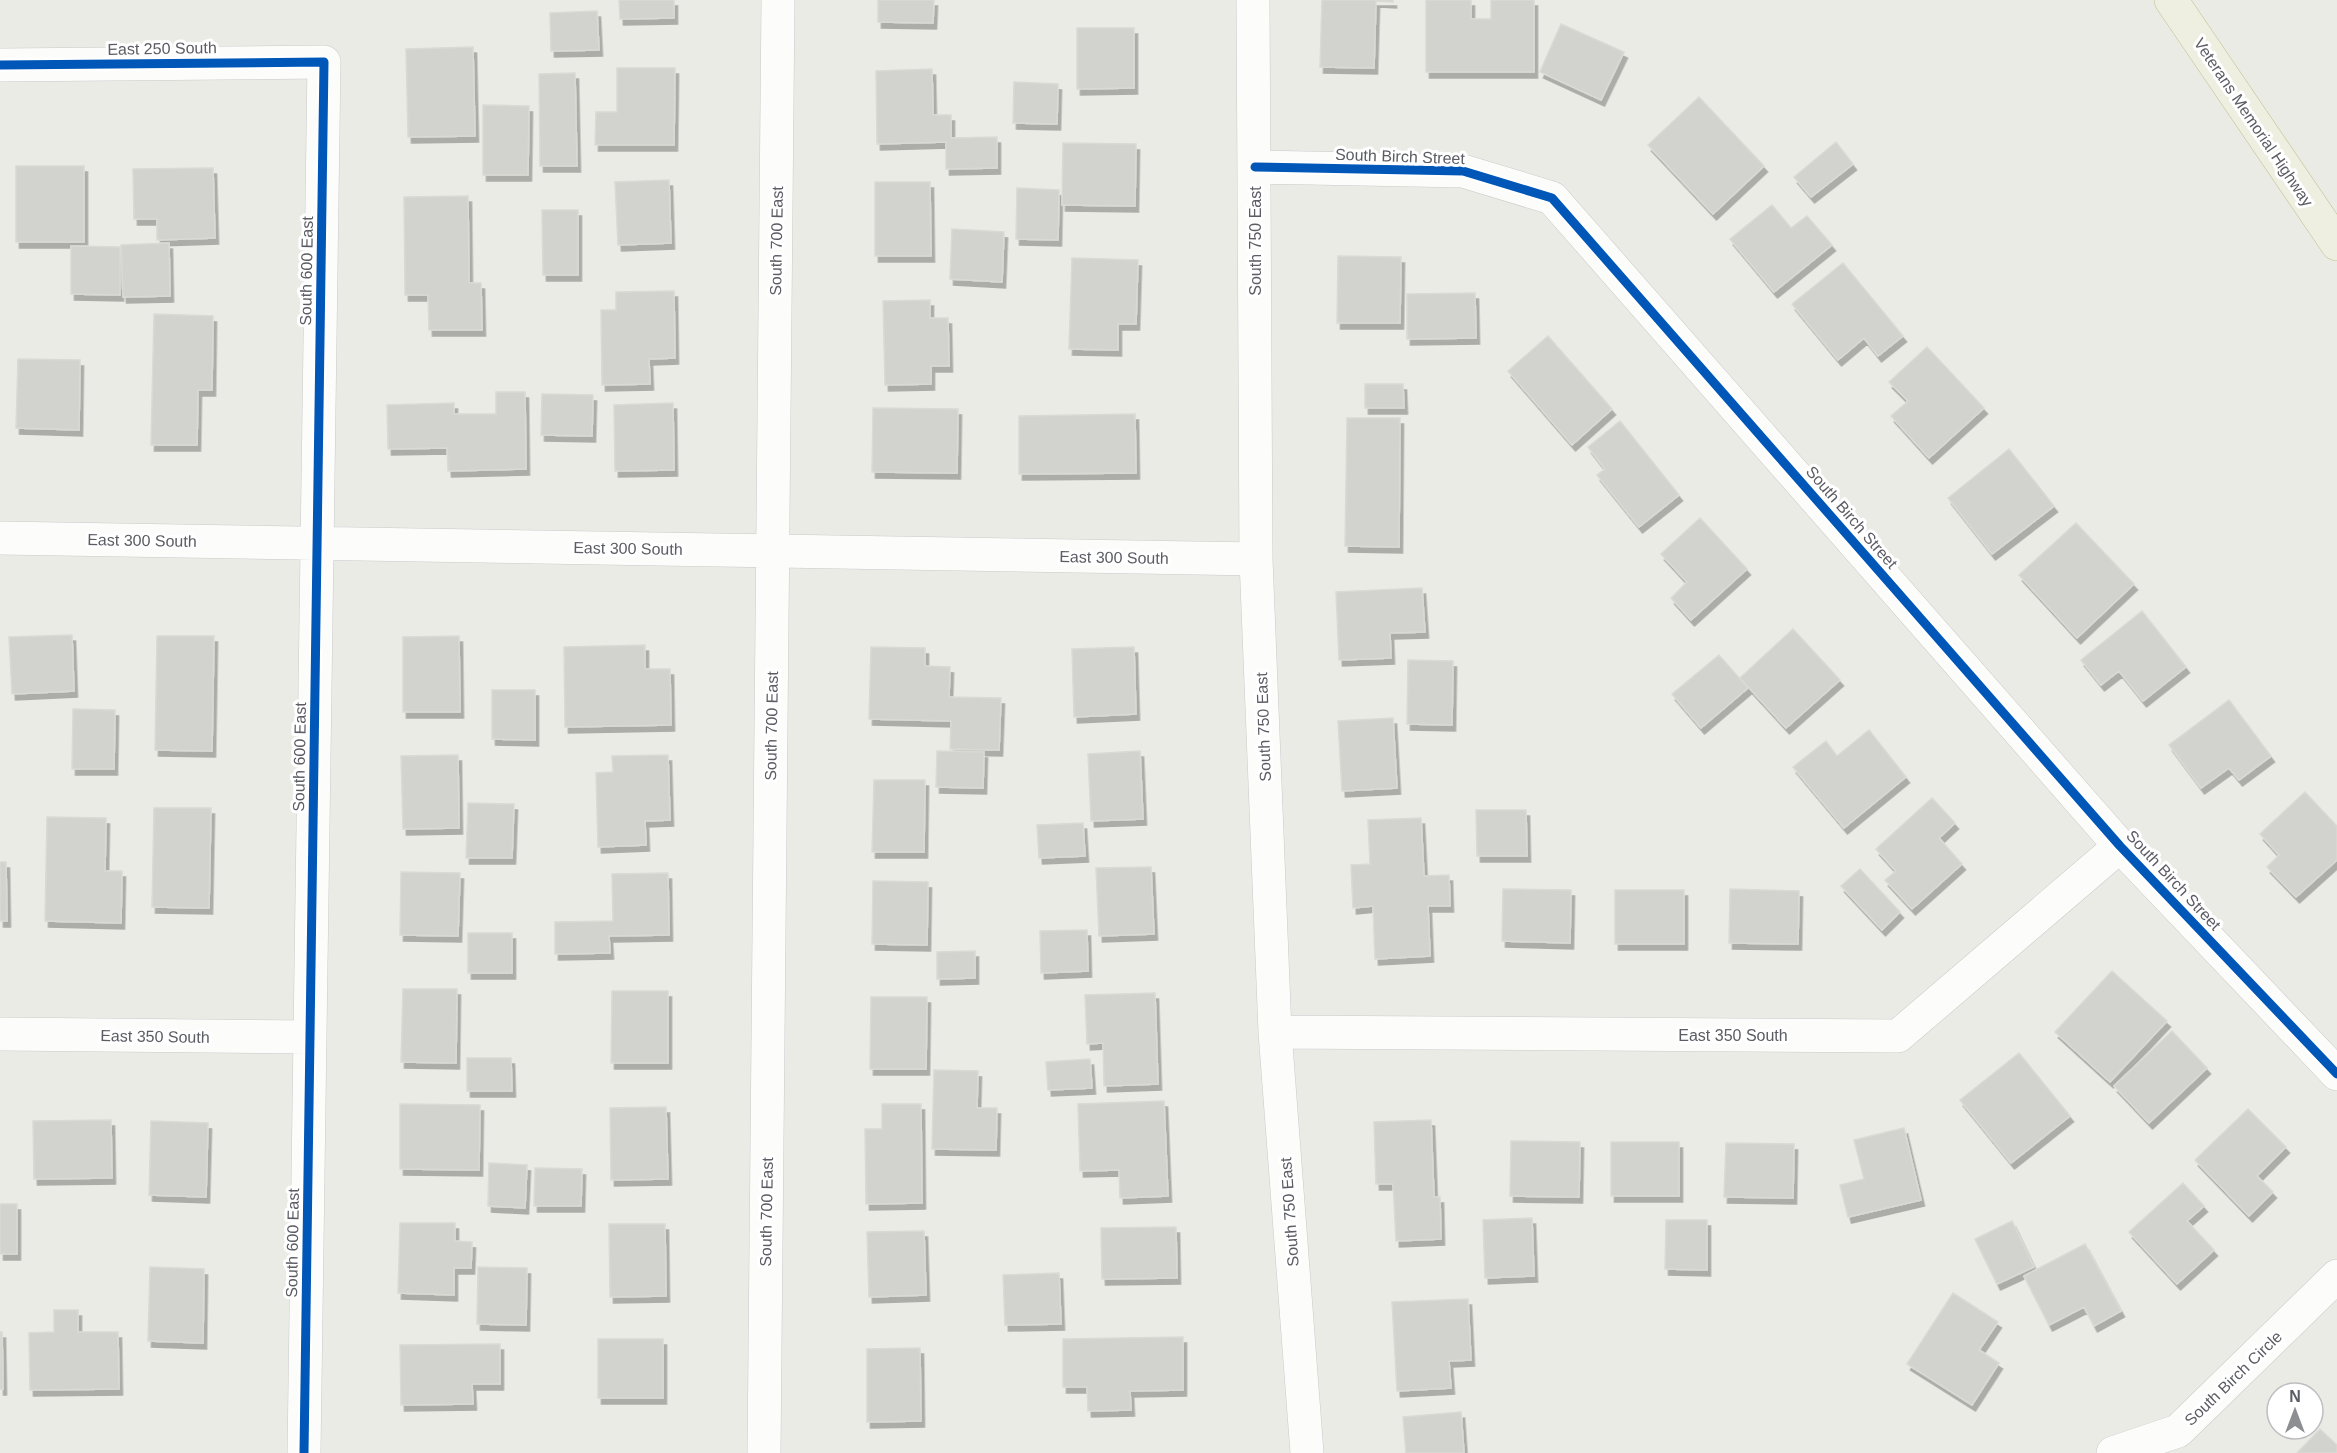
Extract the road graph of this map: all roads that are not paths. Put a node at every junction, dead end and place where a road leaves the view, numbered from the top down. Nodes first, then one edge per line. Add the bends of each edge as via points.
1 (778, 0) edge
2 (1253, 0) edge
3 (2171, 0) edge
4 (324, 62) joint
5 (0, 65) edge
6 (1255, 167) junction
7 (2337, 244) edge
8 (0, 538) edge
9 (317, 543) junction
10 (773, 551) junction
11 (1256, 559) junction
12 (2120, 846) junction
13 (1275, 1032) junction
14 (0, 1034) edge
15 (310, 1037) junction
16 (2337, 1074) edge
17 (2337, 1276) edge
18 (304, 1453) edge
19 (764, 1453) edge
20 (1307, 1453) edge
21 (2113, 1453) edge

1 - 10 street, South 700 East
2 - 6 street, South 750 East
3 - 7 highway, Veterans Memorial Highway
4 - 5 street, East 250 South
4 - 9 street, South 600 East
6 - 11 street, South 750 East
6 - 12 street, South Birch Street via 1463,171 1552,198
8 - 9 street, East 300 South
9 - 10 street, East 300 South
9 - 15 street, South 600 East
10 - 11 street, East 300 South
10 - 19 street, South 700 East
11 - 13 street, South 750 East
12 - 13 street, East 350 South via 1898,1036
12 - 16 street, South Birch Street
13 - 20 street, South 750 East
14 - 15 street, East 350 South
15 - 18 street, South 600 East
17 - 21 street, South Birch Circle via 2178,1431

